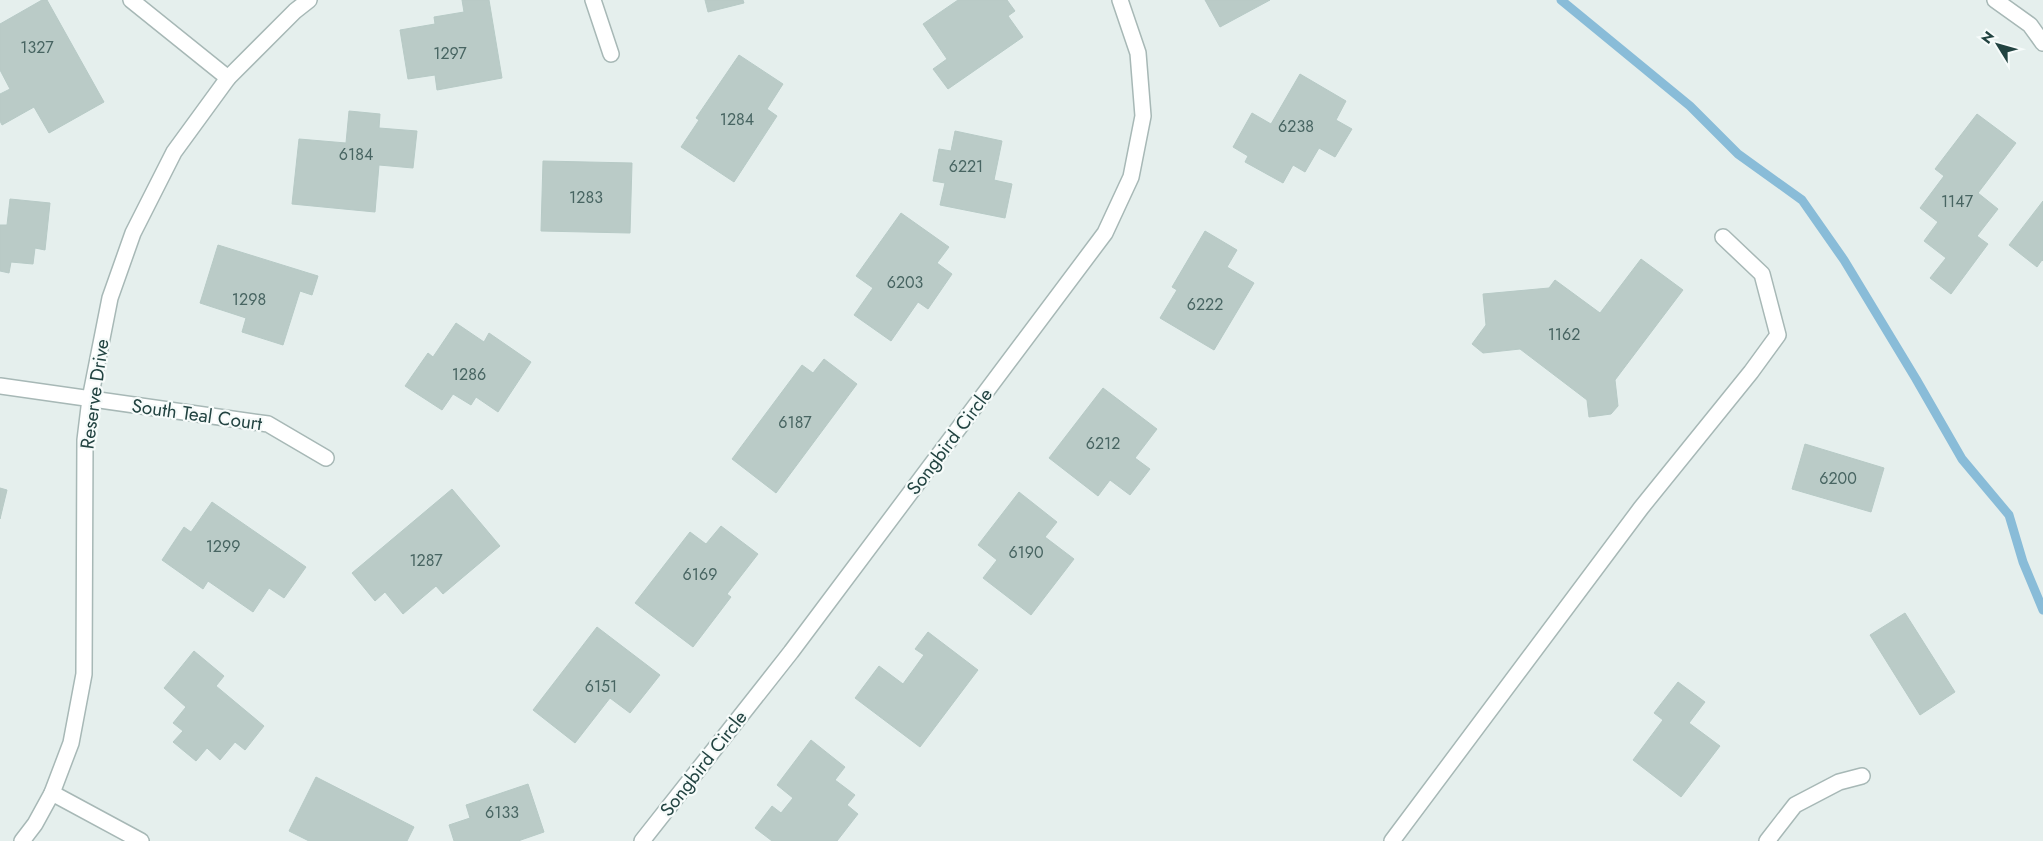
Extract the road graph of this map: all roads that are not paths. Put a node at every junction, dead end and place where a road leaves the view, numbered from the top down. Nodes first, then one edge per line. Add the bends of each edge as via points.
1 (131, 0) edge
2 (309, 0) edge
3 (593, 0) edge
4 (1120, 0) edge
5 (1995, 0) edge
6 (2043, 43) edge
7 (612, 54) dead end
8 (228, 78) junction
9 (1723, 237) dead end
10 (0, 386) edge
11 (90, 399) junction
12 (326, 458) dead end
13 (1862, 776) dead end
14 (52, 793) junction
15 (22, 841) edge
16 (142, 841) edge
17 (642, 841) edge
18 (1392, 841) edge
19 (1767, 841) edge

1 - 8 street
2 - 8 street, Reserve Drive
3 - 7 street
4 - 17 street, Songbird Circle via 1138,53 1143,116 1131,177 1105,233 790,652
5 - 6 street via 2030,25
8 - 11 street, Reserve Drive via 174,152 133,233 110,298
9 - 18 street via 1762,274 1778,334 1641,508
10 - 11 street, South Teal Court
11 - 12 street, South Teal Court via 268,424
11 - 14 street, Reserve Drive via 85,440 84,674 71,743
13 - 19 street via 1838,782 1795,805
14 - 15 street, Reserve Drive
14 - 16 street

